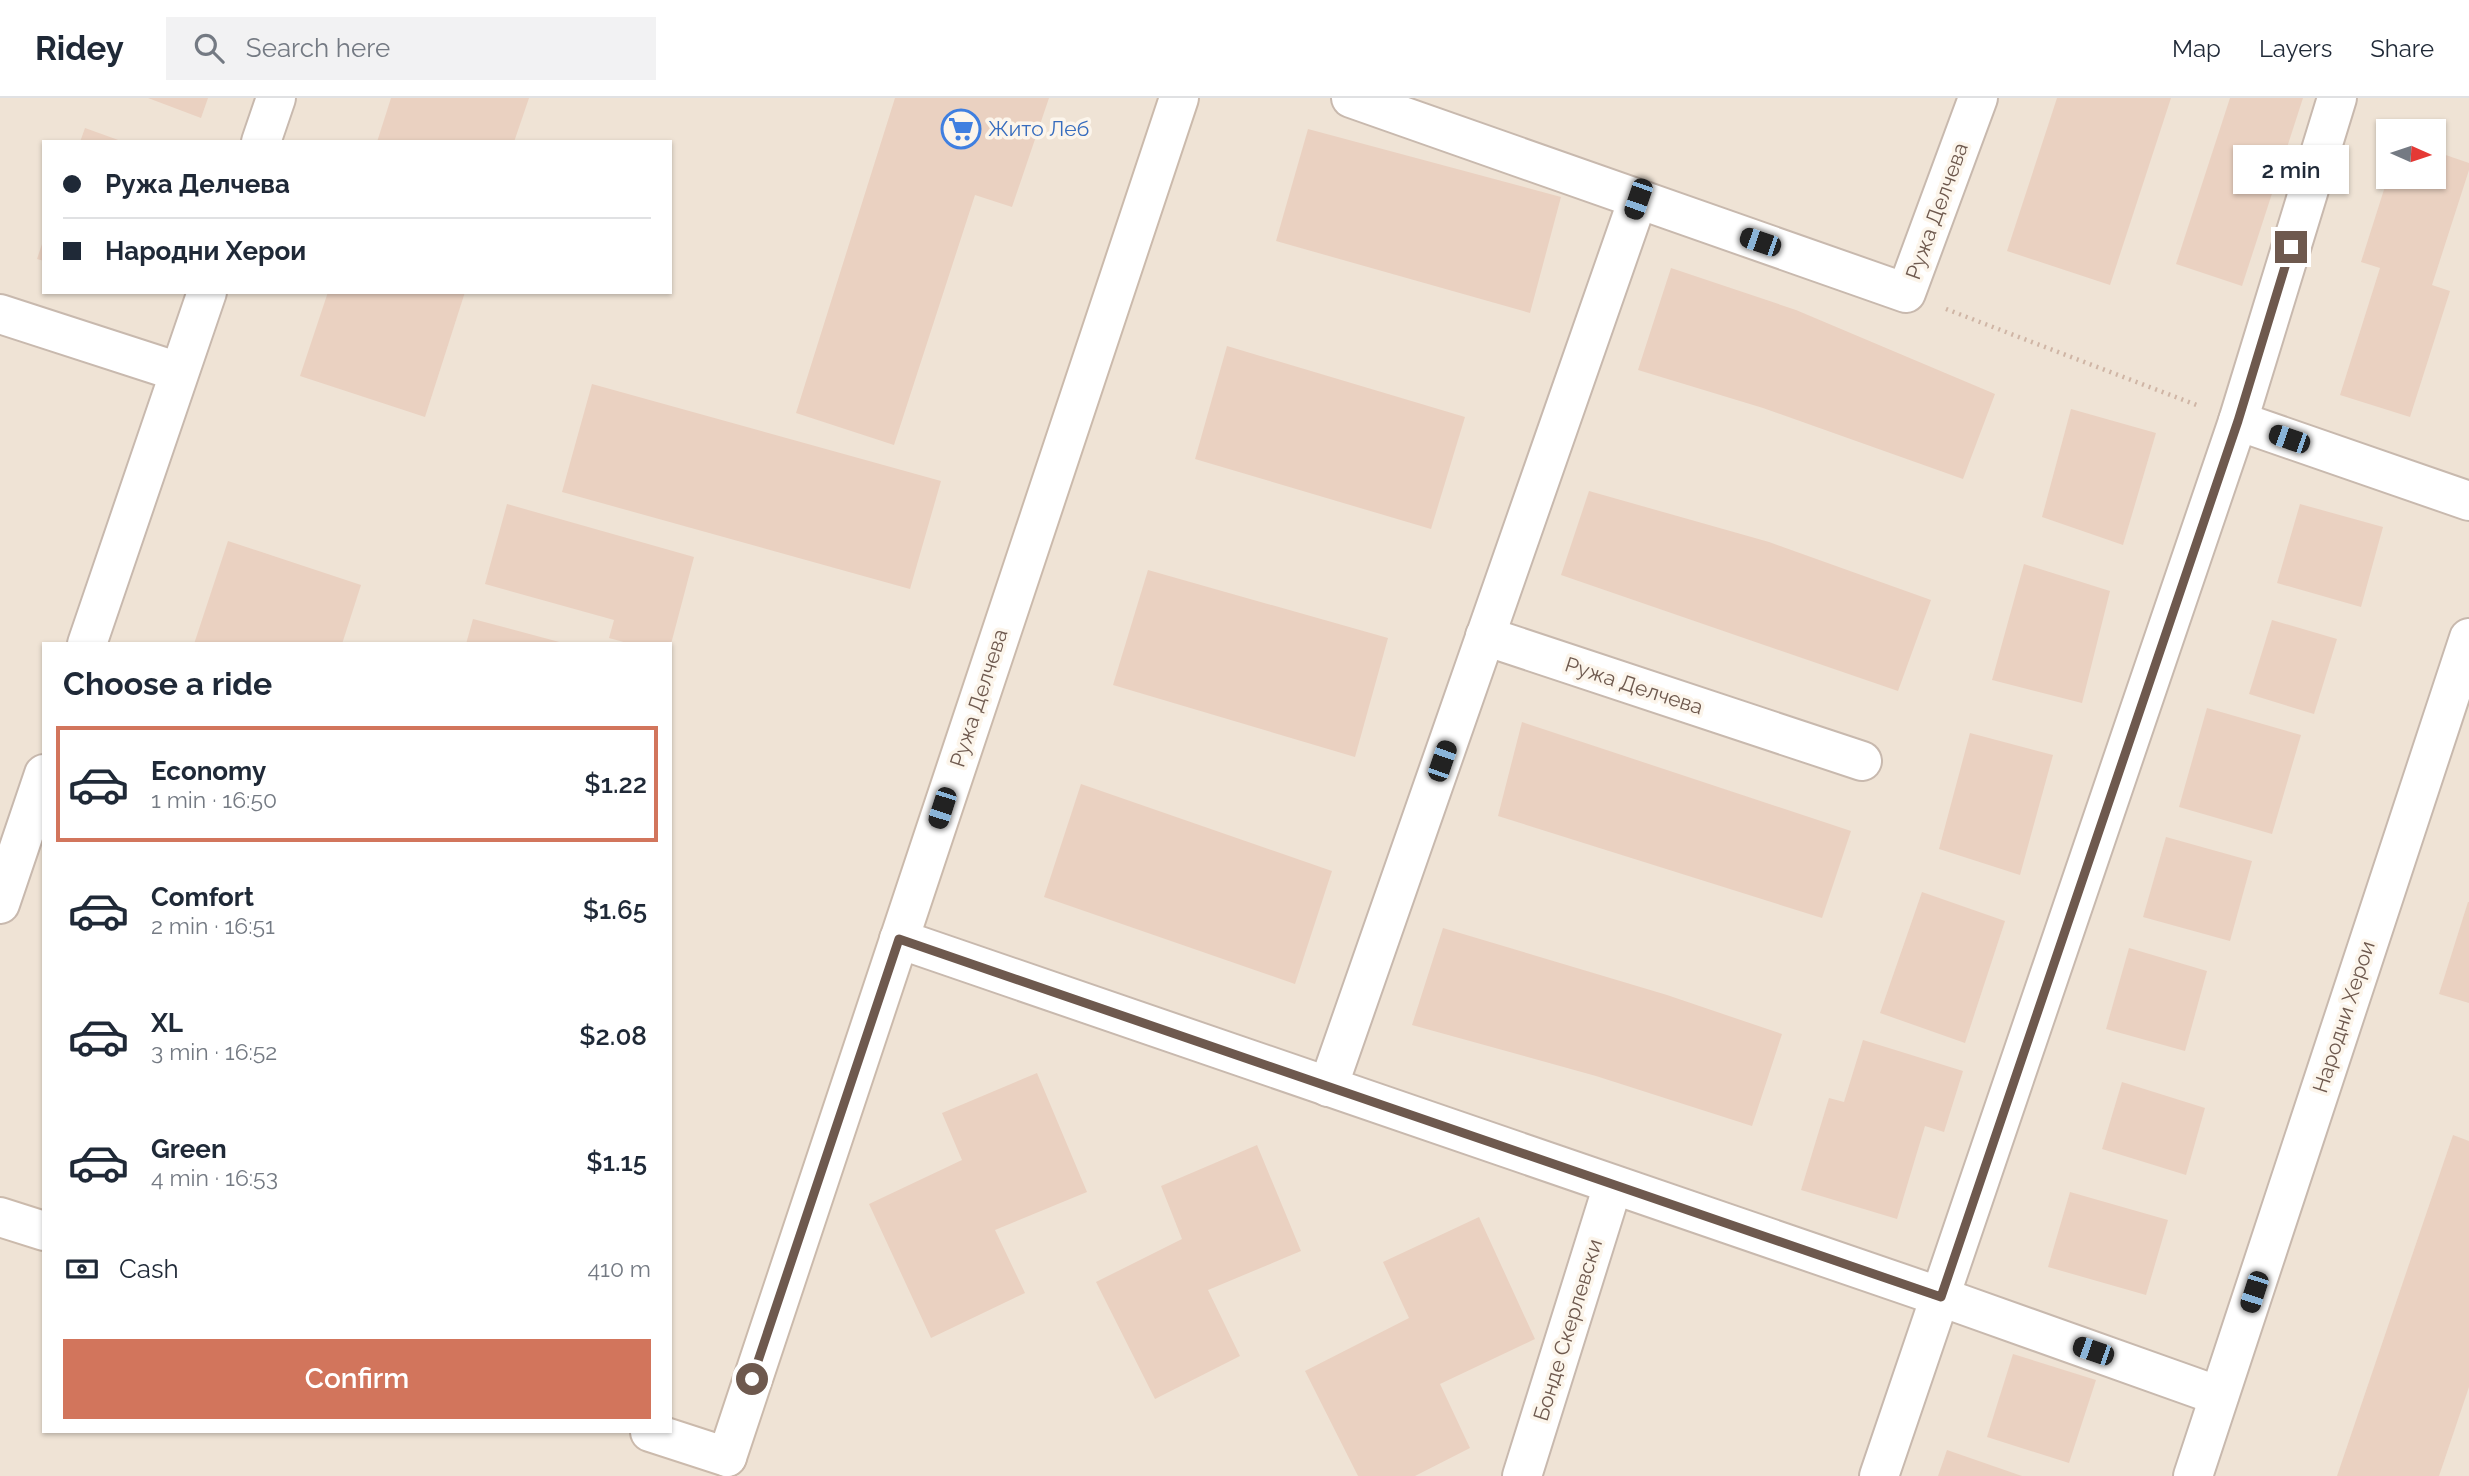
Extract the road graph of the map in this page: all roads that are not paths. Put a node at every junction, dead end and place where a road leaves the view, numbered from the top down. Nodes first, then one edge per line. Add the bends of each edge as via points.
1 (276, 98) edge
2 (1179, 98) edge
3 (1351, 98) edge
4 (1978, 98) edge
5 (2337, 98) edge
6 (262, 140) edge
7 (1638, 199) junction
8 (206, 294) edge
9 (0, 314) edge
10 (178, 372) junction
11 (2238, 421) junction
12 (2469, 501) edge
13 (1485, 636) junction
14 (2469, 638) edge
15 (88, 642) edge
16 (1862, 761) dead end
17 (42, 780) edge
18 (0, 904) edge
19 (899, 939) junction
20 (1328, 1087) junction
21 (1613, 1185) junction
22 (0, 1217) edge
23 (42, 1230) edge
24 (1941, 1297) junction
25 (2219, 1396) junction
26 (652, 1433) edge
27 (730, 1466) edge
28 (1522, 1476) edge
29 (1879, 1476) edge
30 (2193, 1476) edge

1 - 6 street
2 - 19 street, Ружа Делчева
3 - 7 street, Ружа Делчева
4 - 7 street, Ружа Делчева via 1906,293
5 - 11 street
7 - 13 street
8 - 10 street
9 - 10 street
10 - 15 street
11 - 12 street
11 - 24 street
13 - 16 street, Ружа Делчева
13 - 20 street
14 - 25 street, Народни Херои
17 - 18 street
19 - 20 street
19 - 27 street, Ружа Делчева
20 - 21 street
21 - 24 street
21 - 28 street, Бонде Скерлевски
22 - 23 street
24 - 25 street
24 - 29 street
25 - 30 street, Народни Херои
26 - 27 street

